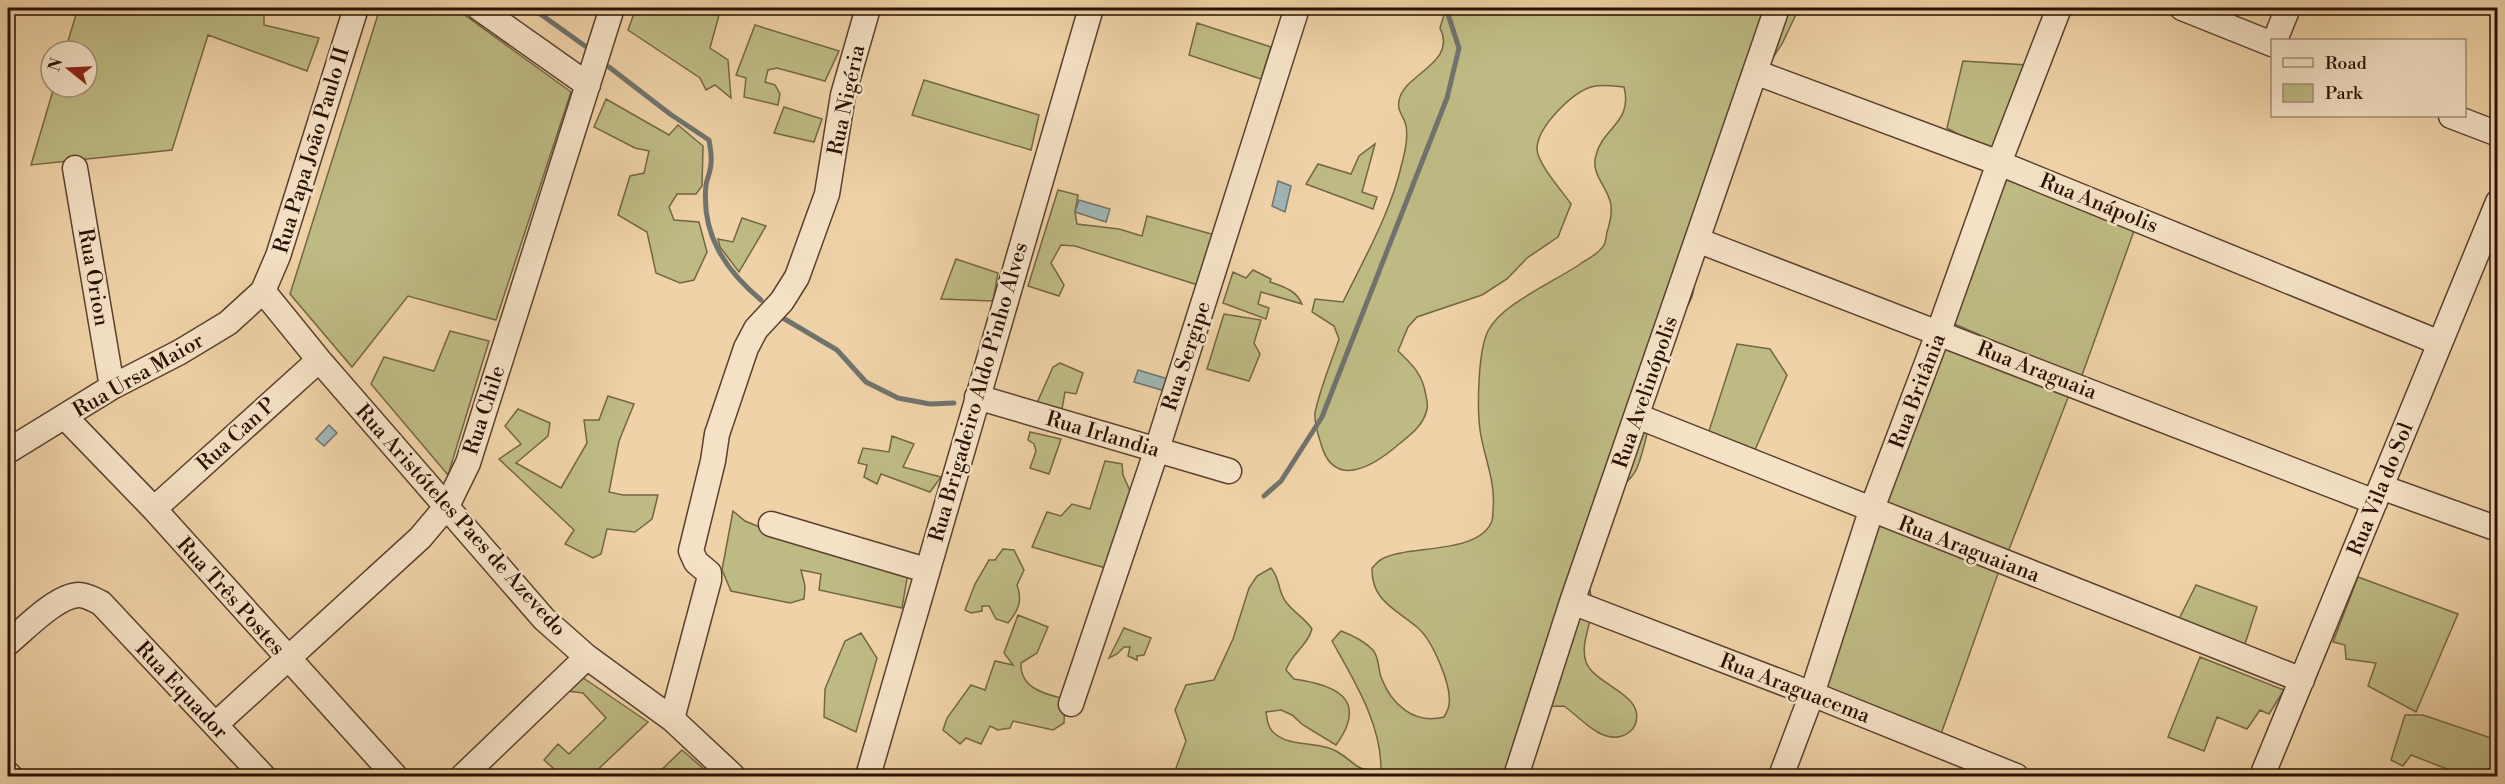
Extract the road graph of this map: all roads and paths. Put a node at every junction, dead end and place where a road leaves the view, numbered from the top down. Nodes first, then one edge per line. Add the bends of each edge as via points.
1 (356, 8) edge
2 (478, 8) edge
3 (612, 8) edge
4 (868, 8) edge
5 (1091, 8) edge
6 (1297, 8) edge
7 (1777, 8) edge
8 (2059, 8) edge
9 (2182, 8) edge
10 (2288, 8) edge
11 (2275, 39) edge
12 (2271, 44) edge
13 (1755, 72) junction
14 (588, 85) junction
15 (2454, 117) edge
16 (2498, 134) edge
17 (1999, 163) junction
18 (75, 168) dead end
19 (2498, 202) edge
20 (1697, 240) junction
21 (263, 291) junction
22 (1939, 332) junction
23 (2440, 343) junction
24 (319, 360) junction
25 (112, 387) junction
26 (977, 397) junction
27 (1637, 416) junction
28 (65, 417) junction
29 (1157, 449) junction
30 (8, 451) edge
31 (1230, 471) dead end
32 (2378, 495) junction
33 (447, 506) junction
34 (154, 509) junction
35 (1871, 511) junction
36 (771, 524) dead end
37 (2498, 530) edge
38 (926, 570) junction
39 (1572, 602) junction
40 (8, 643) edge
41 (587, 657) junction
42 (286, 658) junction
43 (2302, 680) junction
44 (1812, 694) junction
45 (1071, 704) dead end
46 (672, 719) junction
47 (214, 725) junction
48 (263, 777) edge
49 (395, 777) edge
50 (463, 777) edge
51 (734, 777) edge
52 (868, 777) edge
53 (1516, 777) edge
54 (1780, 777) edge
55 (2016, 777) edge
56 (2262, 777) edge

1 - 21 street, Rua Papa João Paulo II via 278,256
2 - 14 street
3 - 14 street, Rua Chile
4 - 46 street, Rua Nigéria via 843,95 827,194 797,277 746,348 717,434 691,551 696,562 709,573 709,580
5 - 26 street, Rua Brigadeiro Aldo Pinho Alves
6 - 29 street, Rua Sergipe
7 - 13 street, Rua Avelinópolis
8 - 17 street, Rua Britânia
9 - 12 street
10 - 11 street
13 - 17 street, Rua Anápolis
13 - 20 street, Rua Avelinópolis
14 - 33 street, Rua Chile via 468,463
15 - 16 street
17 - 22 street, Rua Britânia
17 - 23 street, Rua Anápolis
18 - 25 street, Rua Orion
19 - 23 street, Rua Vila do Sol
20 - 22 street, Rua Araguaia
20 - 27 street, Rua Avelinópolis
21 - 24 street, Rua Aristóteles Paes de Azevedo
21 - 25 street, Rua Ursa Maior via 228,323
22 - 32 street, Rua Araguaia
22 - 35 street, Rua Britânia
23 - 32 street, Rua Vila do Sol
24 - 33 street, Rua Aristóteles Paes de Azevedo
24 - 34 street, Rua Can P
25 - 28 street, Rua Ursa Maior
26 - 29 street, Rua Irlandia
26 - 38 street, Rua Brigadeiro Aldo Pinho Alves
27 - 35 street, Rua Araguaiana
27 - 39 street, Rua Avelinópolis
28 - 30 street, Rua Ursa Maior
28 - 34 street, Rua Três Postes
29 - 31 street, Rua Irlandia
29 - 45 street, Rua Sergipe
32 - 37 street, Rua Araguaia
32 - 43 street, Rua Vila do Sol
33 - 41 street, Rua Aristóteles Paes de Azevedo via 544,619
33 - 42 street, Rua Chile via 420,538
34 - 42 street, Rua Três Postes
35 - 43 street, Rua Araguaiana
35 - 44 street, Rua Britânia
36 - 38 street
38 - 52 street, Rua Brigadeiro Aldo Pinho Alves
39 - 44 street, Rua Araguacema
39 - 53 street, Rua Avelinópolis
40 - 47 street, Rua Equador via 70,596 80,595 101,603
41 - 46 street, Rua Aristóteles Paes de Azevedo
41 - 50 street
42 - 47 street, Rua Chile
42 - 49 street, Rua Três Postes
43 - 56 street, Rua Vila do Sol
44 - 54 street, Rua Britânia
44 - 55 street, Rua Araguacema
46 - 51 street, Rua Aristóteles Paes de Azevedo
47 - 48 street, Rua Equador

